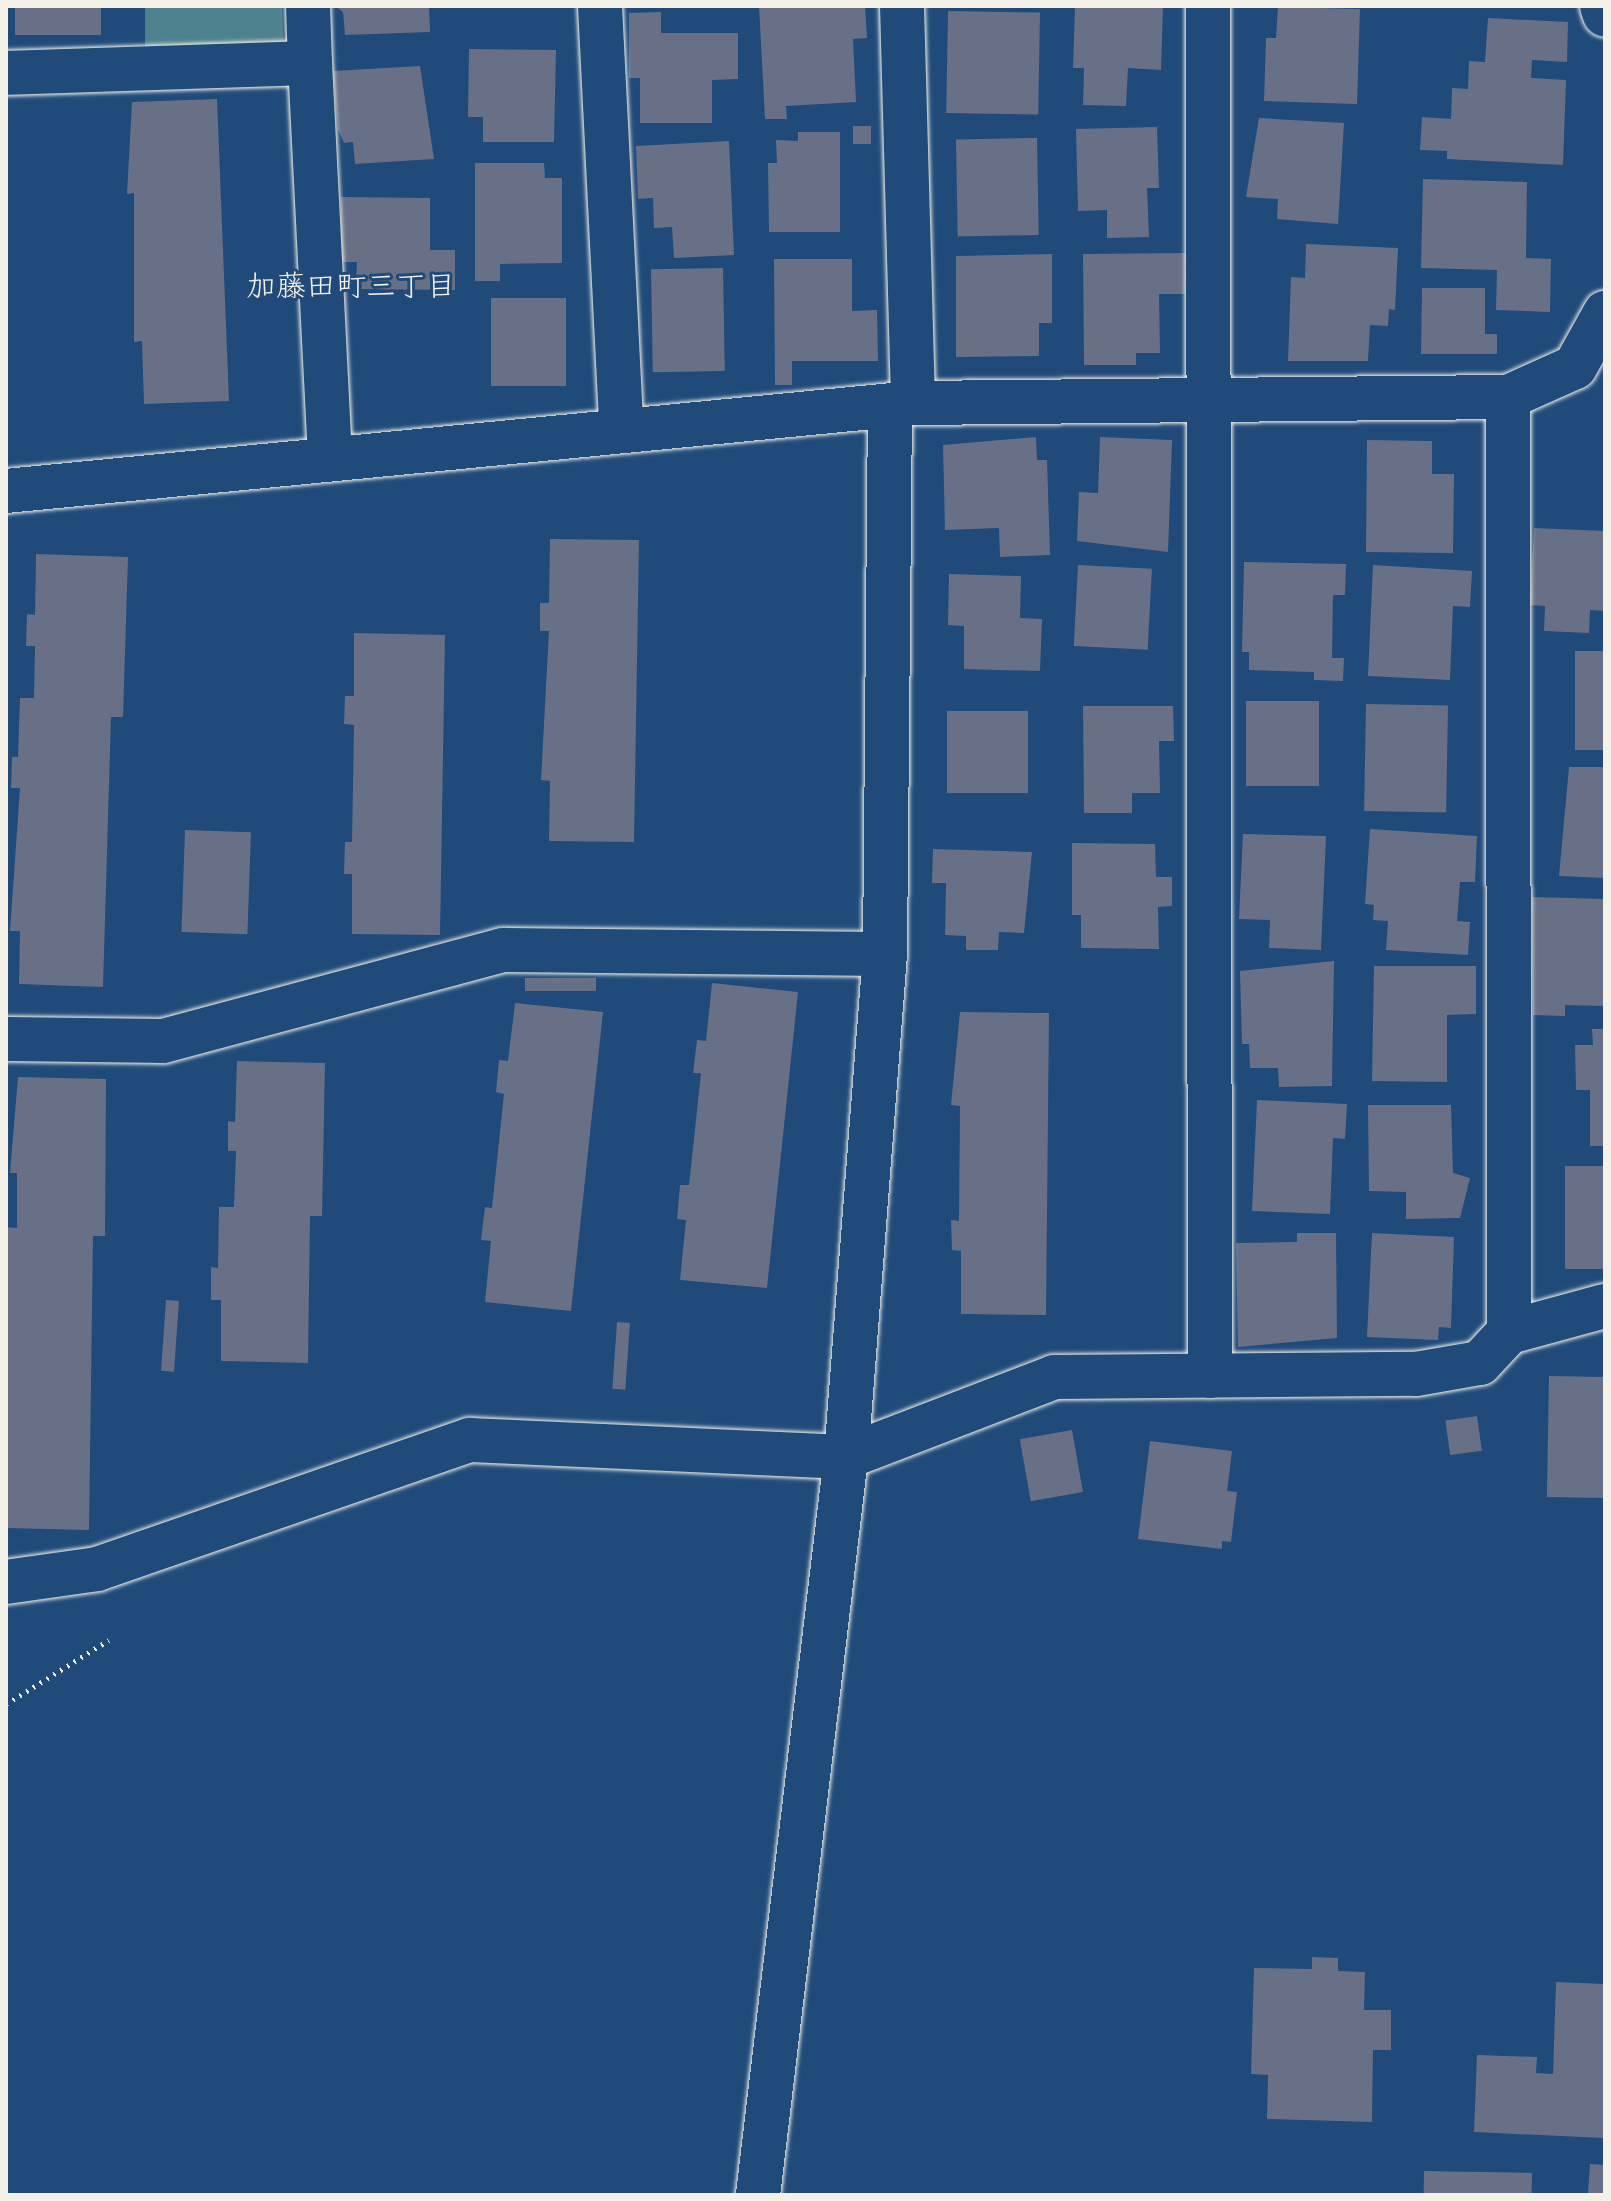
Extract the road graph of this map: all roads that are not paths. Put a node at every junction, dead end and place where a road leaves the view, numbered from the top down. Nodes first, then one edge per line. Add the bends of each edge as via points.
1 (308, 6) edge
2 (600, 6) edge
3 (902, 6) edge
4 (1208, 6) edge
5 (1602, 6) edge
6 (1605, 15) edge
7 (310, 63) junction
8 (6, 73) edge
9 (1605, 313) edge
10 (1508, 397) junction
11 (1210, 400) junction
12 (901, 404) junction
13 (621, 427) junction
14 (330, 456) junction
15 (6, 491) edge
16 (885, 954) junction
17 (6, 1039) edge
18 (1605, 1306) edge
19 (1509, 1332) junction
20 (1210, 1376) junction
21 (846, 1457) junction
22 (6, 1582) edge
23 (758, 2195) edge

1 - 7 street
2 - 13 street
3 - 12 street
4 - 11 street
5 - 6 street
7 - 8 street
7 - 14 street
9 - 10 street via 1575,367
10 - 11 street
10 - 19 street
11 - 12 street
11 - 20 street
12 - 13 street
12 - 16 street
13 - 14 street
14 - 15 street
16 - 17 street via 503,950 163,1041
16 - 21 street
18 - 19 street
19 - 20 street via 1480,1363 1416,1374
20 - 21 street via 1054,1377
21 - 22 street via 470,1440 97,1569
21 - 23 street

